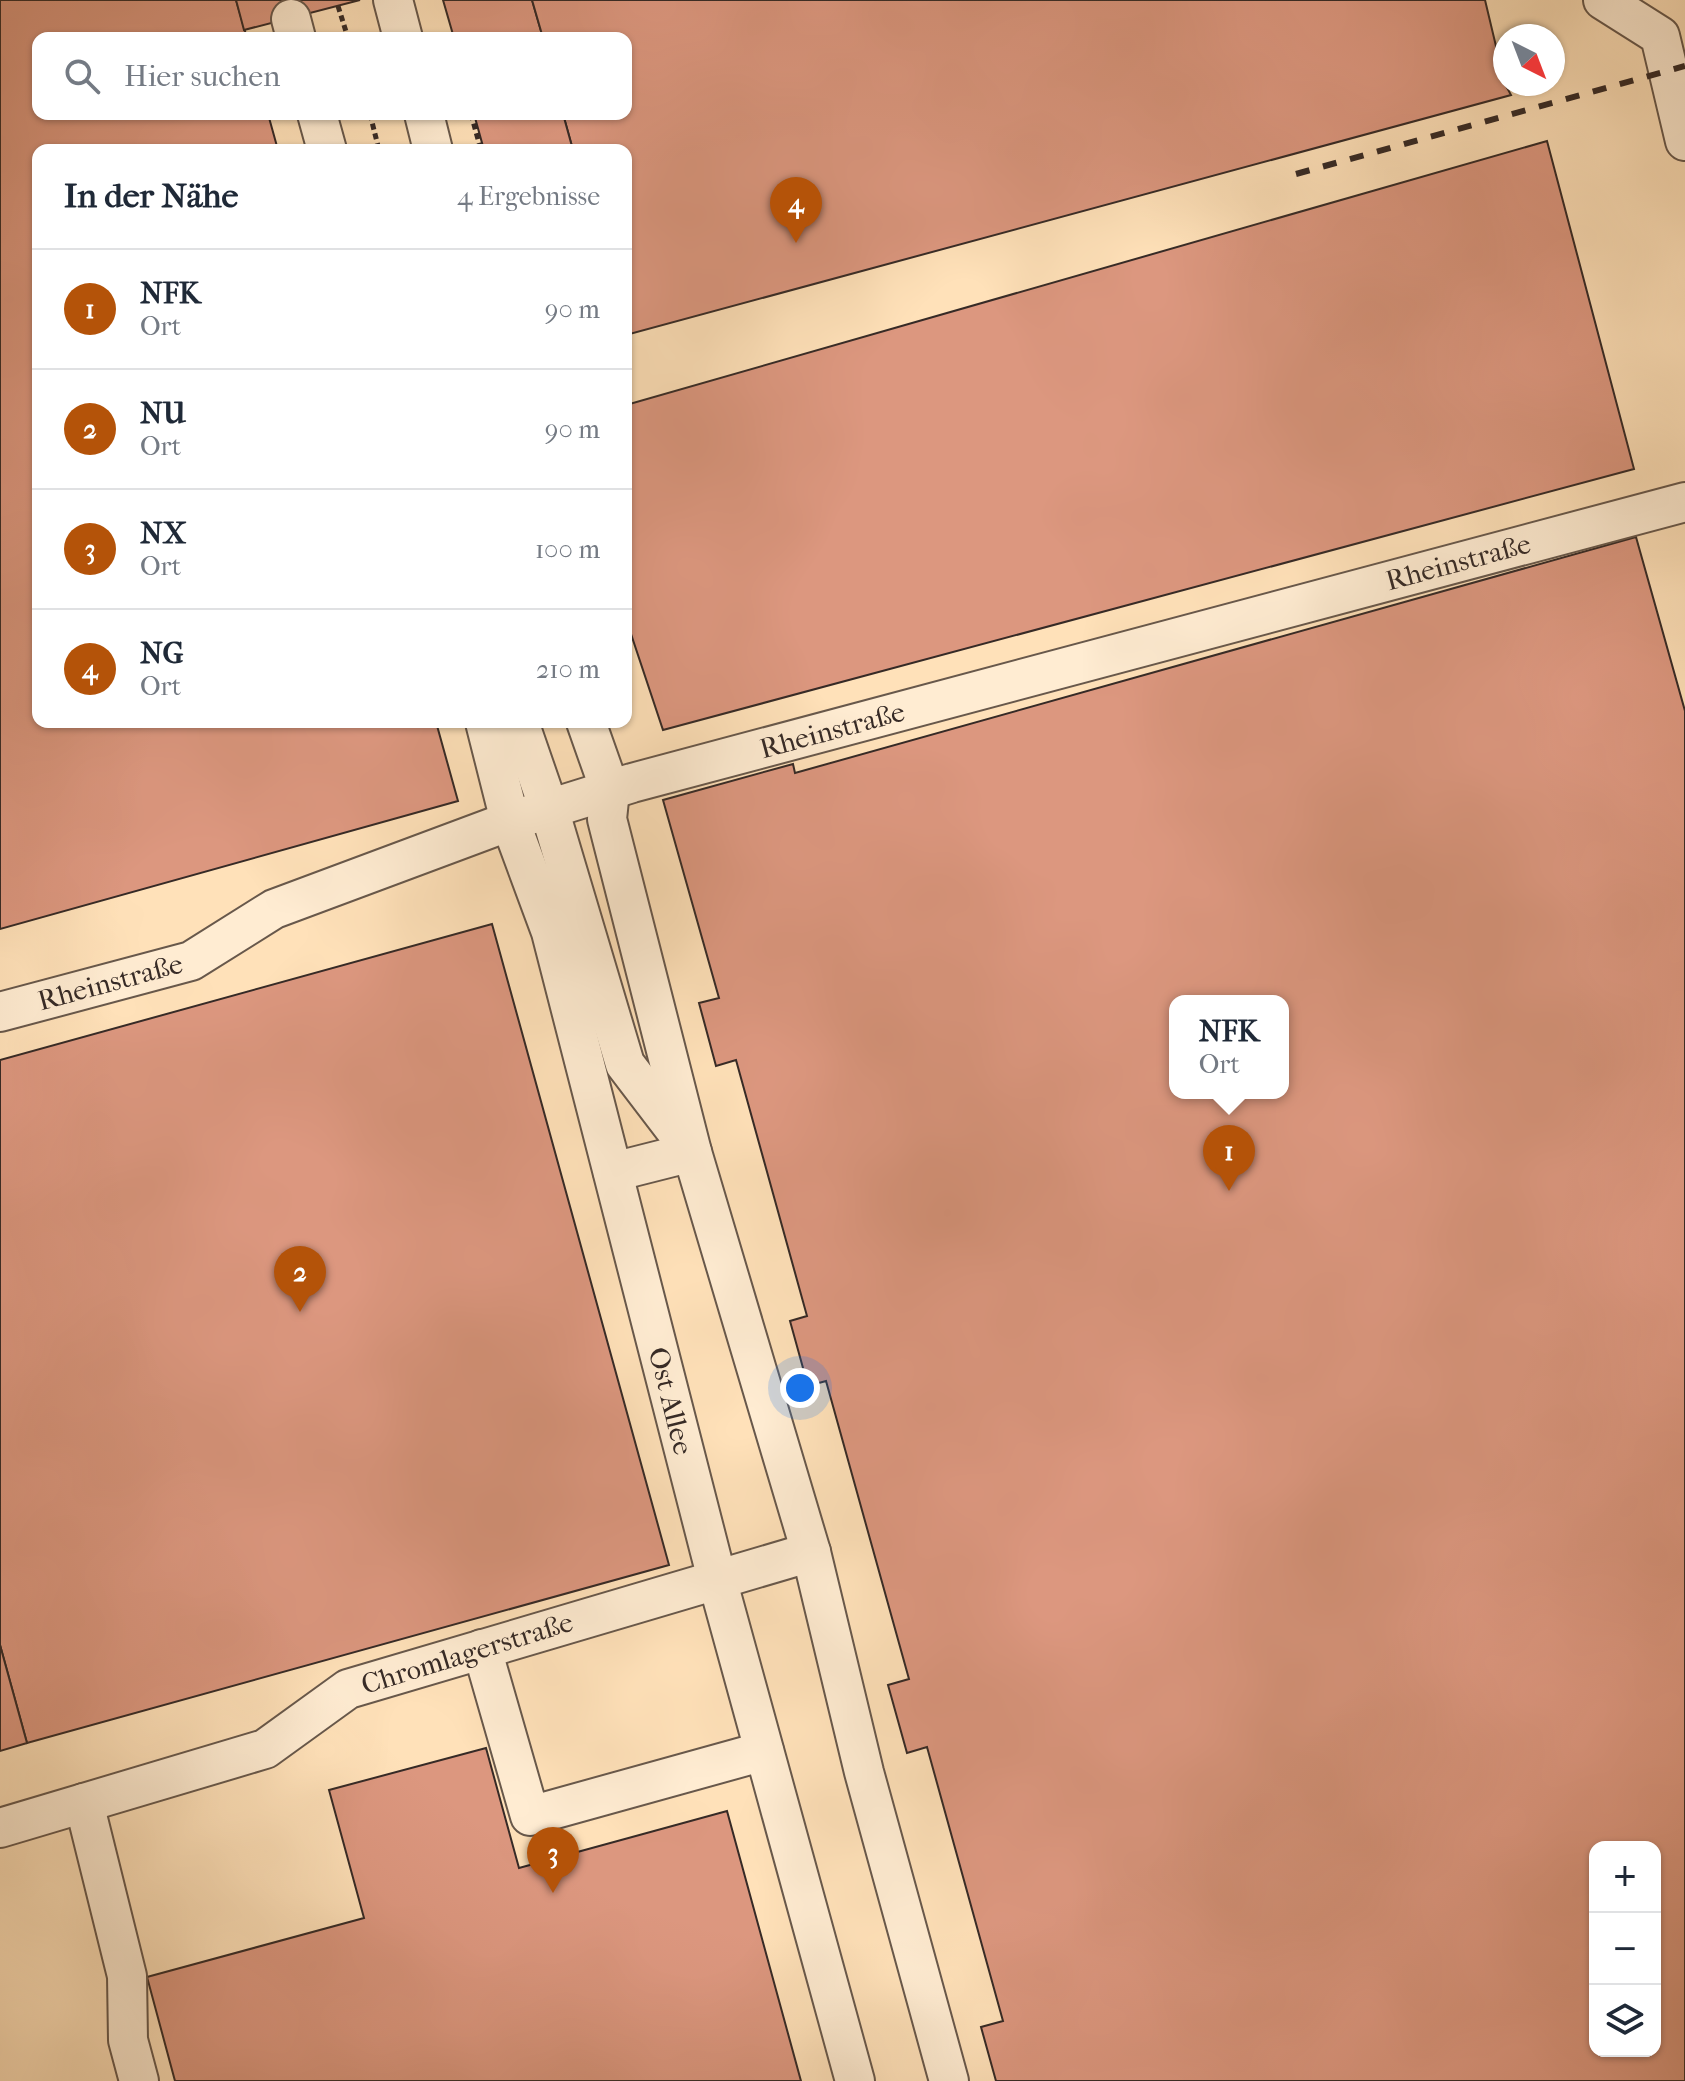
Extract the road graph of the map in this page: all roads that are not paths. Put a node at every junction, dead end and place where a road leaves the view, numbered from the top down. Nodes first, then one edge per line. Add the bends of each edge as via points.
1 (393, 0) edge
2 (1603, 0) edge
3 (401, 32) edge
4 (319, 120) edge
5 (426, 120) edge
6 (1685, 141) edge
7 (325, 144) edge
8 (432, 144) edge
9 (1685, 502) edge
10 (487, 728) edge
11 (521, 728) edge
12 (588, 728) edge
13 (610, 790) junction
14 (549, 809) junction
15 (510, 821) junction
16 (0, 1012) edge
17 (692, 1152) junction
18 (613, 1172) junction
19 (811, 1552) junction
20 (717, 1579) junction
21 (482, 1649) junction
22 (764, 1751) junction
23 (84, 1803) junction
24 (0, 1828) edge
25 (139, 2081) edge
26 (855, 2081) edge
27 (949, 2081) edge

1 - 3 lane
2 - 6 lane via 1660,36
4 - 7 lane
5 - 8 lane
9 - 13 lane, Rheinstraße
10 - 15 lane, Ost Allee
11 - 14 lane
12 - 13 lane
13 - 14 lane, Rheinstraße
13 - 17 lane via 607,819
14 - 15 lane, Rheinstraße
14 - 17 lane via 625,1064
15 - 16 lane, Rheinstraße via 274,909 191,961
15 - 18 lane, Ost Allee via 551,932
17 - 18 lane
17 - 19 lane
18 - 20 lane, Ost Allee
19 - 20 lane, Chromlagerstraße
19 - 27 lane via 864,1772
20 - 21 lane, Chromlagerstraße
20 - 22 lane, Ost Allee
21 - 22 lane via 530,1816
21 - 23 lane, Chromlagerstraße via 348,1689 265,1749
22 - 26 lane, Ost Allee
23 - 24 lane, Chromlagerstraße
23 - 25 lane via 127,1976 128,2040

